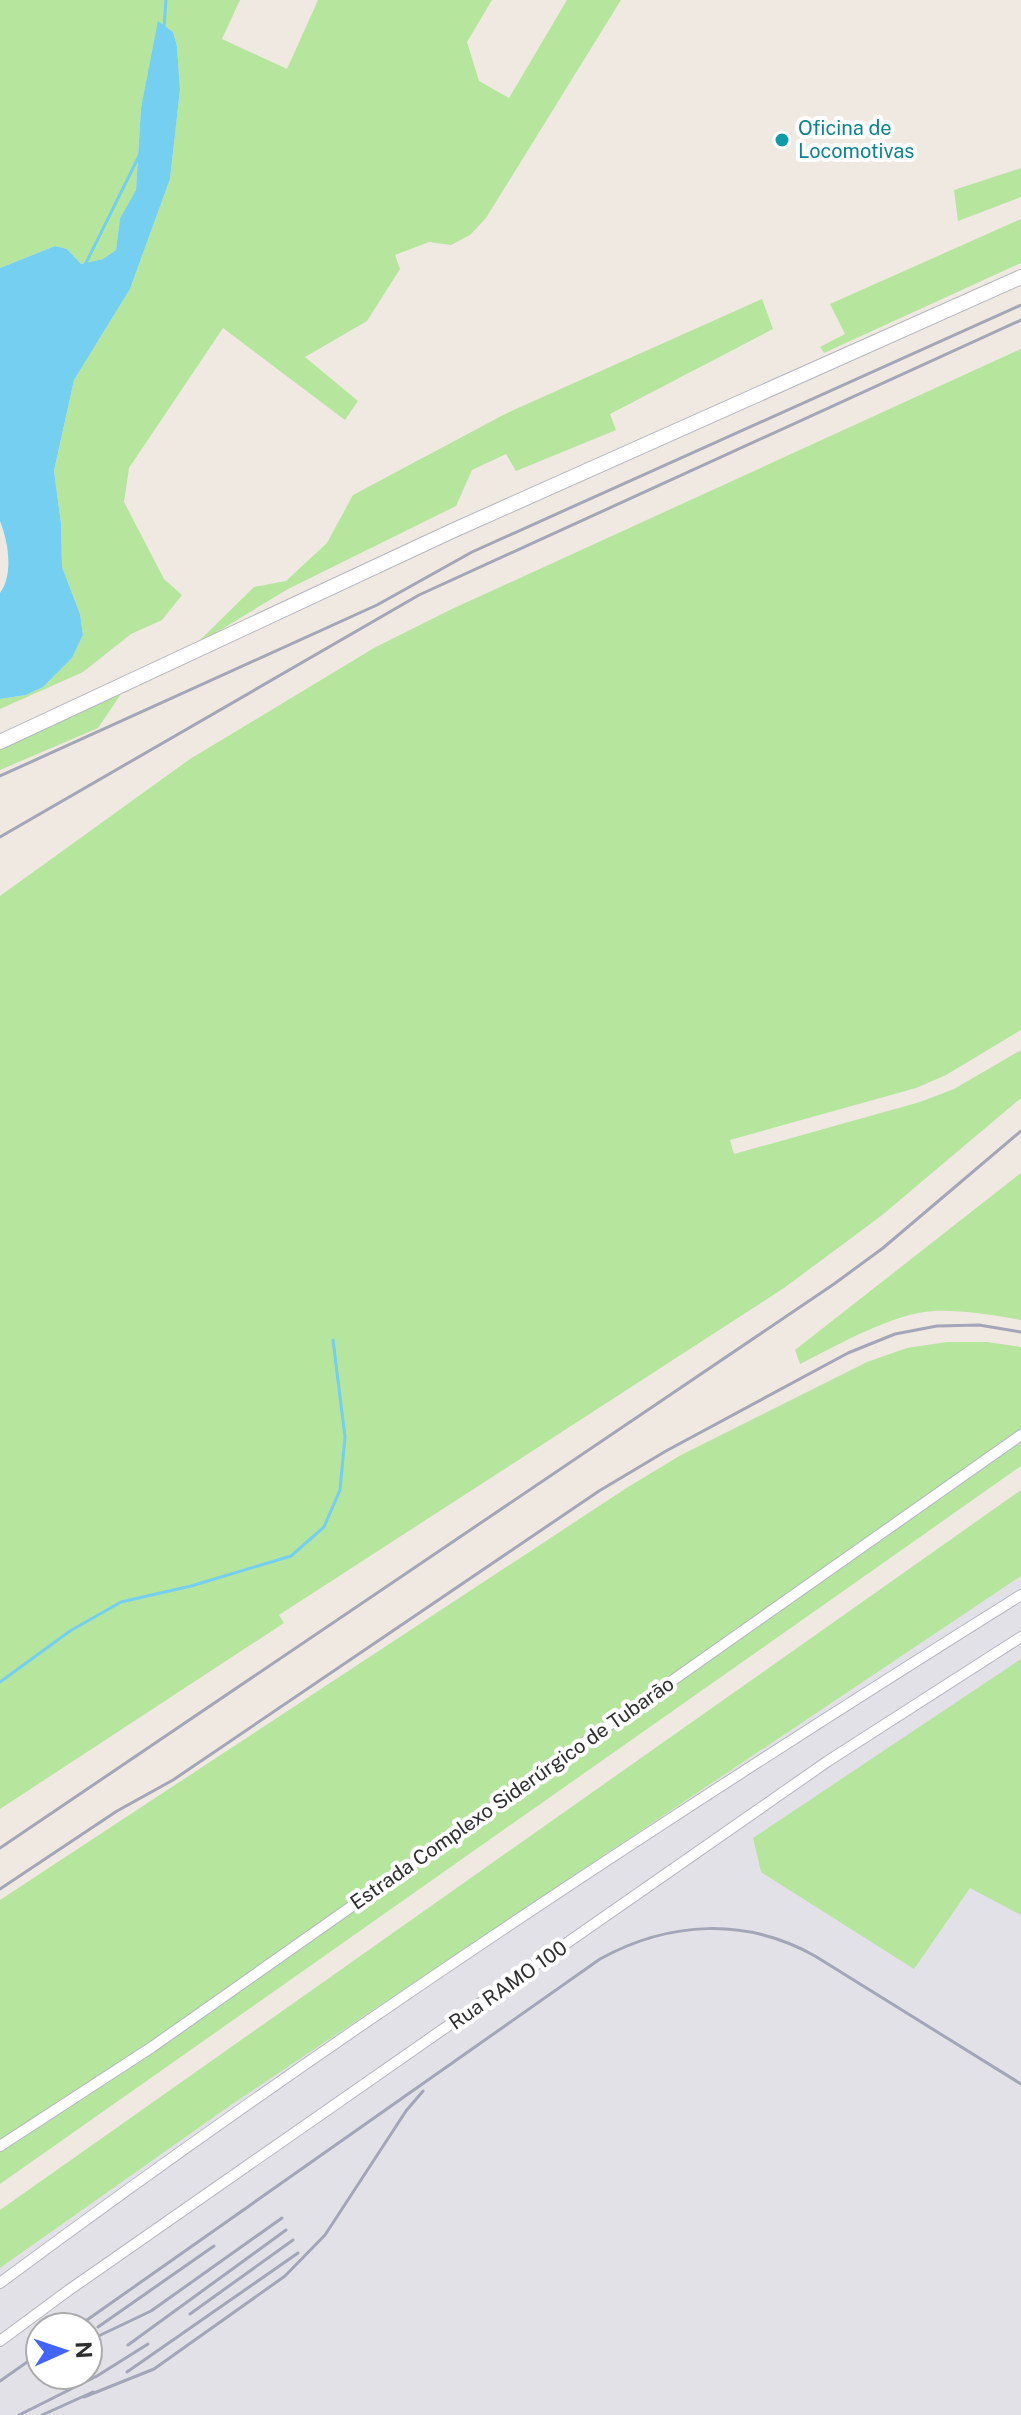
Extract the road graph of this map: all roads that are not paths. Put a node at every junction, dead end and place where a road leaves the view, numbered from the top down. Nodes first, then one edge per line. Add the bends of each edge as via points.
1 (1021, 277) edge
2 (0, 742) edge
3 (1021, 1435) edge
4 (1021, 1595) edge
5 (1021, 1637) edge
6 (0, 2146) edge
7 (0, 2283) edge
8 (0, 2341) edge

1 - 2 street via 452,531
3 - 6 street, Estrada Complexo Siderúrgico de Tubarão via 165,2038
4 - 7 street via 656,1826 157,2166
5 - 8 street, Rua RAMO 100 via 828,1761

